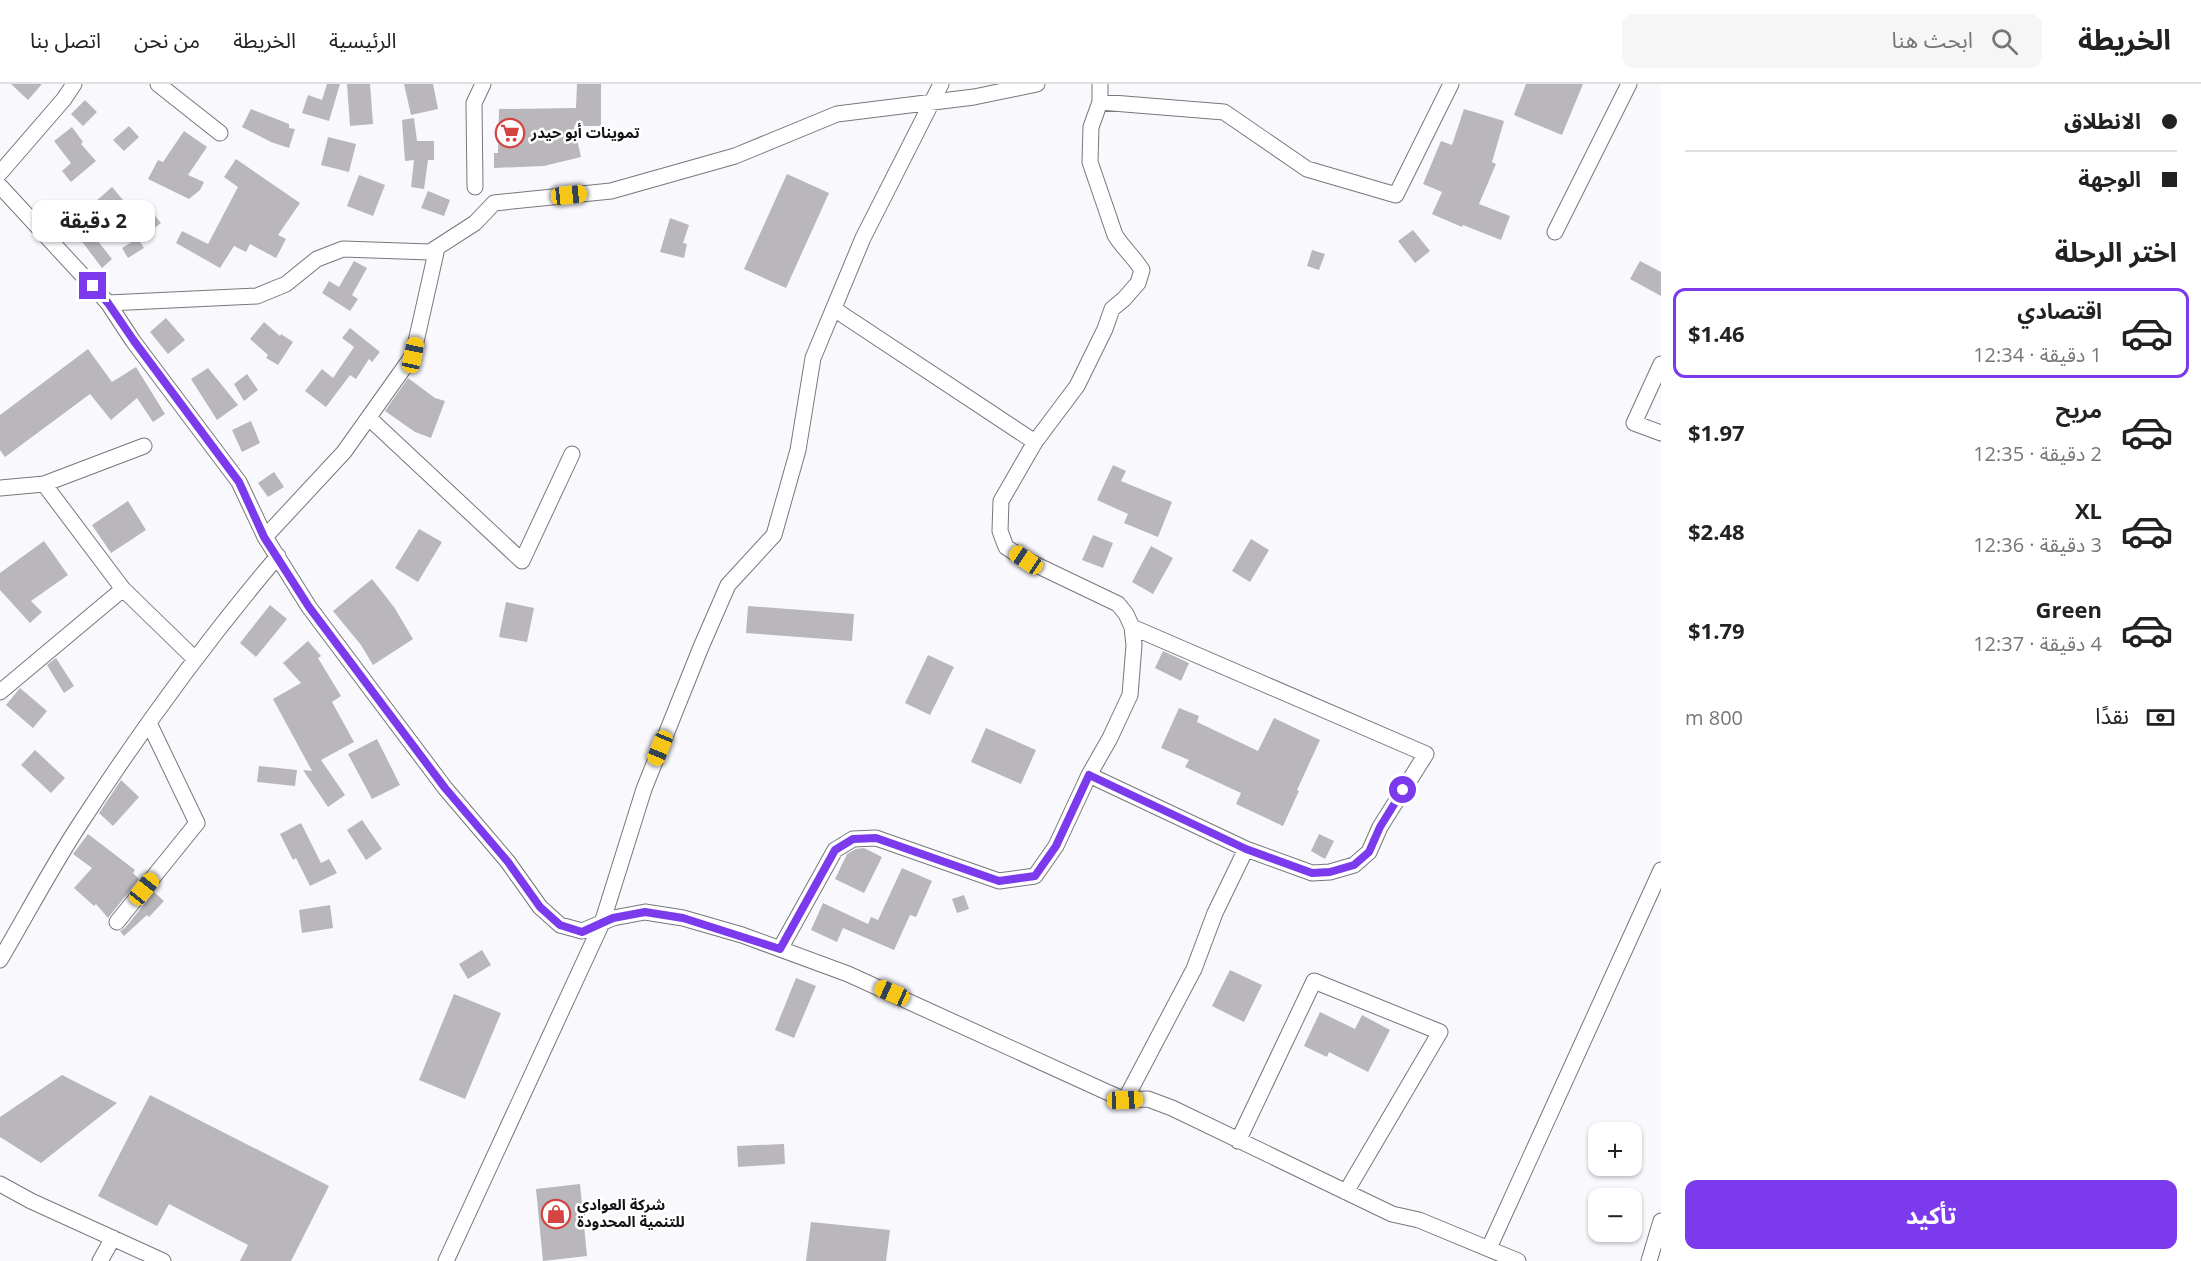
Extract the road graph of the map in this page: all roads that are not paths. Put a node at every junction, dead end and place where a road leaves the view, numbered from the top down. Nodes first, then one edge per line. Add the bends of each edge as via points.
1 (74, 84) edge
2 (158, 84) edge
3 (483, 84) edge
4 (941, 84) edge
5 (1037, 84) edge
6 (1100, 84) edge
7 (1451, 84) edge
8 (1629, 84) edge
9 (934, 102) junction
10 (1100, 102) junction
11 (220, 133) dead end
12 (0, 173) edge
13 (0, 186) edge
14 (475, 187) dead end
15 (1555, 232) dead end
16 (437, 248) junction
17 (108, 303) junction
18 (834, 309) junction
19 (1661, 364) edge
20 (369, 418) junction
21 (1661, 434) edge
22 (1035, 442) junction
23 (144, 446) dead end
24 (572, 454) dead end
25 (44, 484) junction
26 (0, 488) edge
27 (264, 537) junction
28 (278, 556) junction
29 (123, 589) junction
30 (1132, 627) junction
31 (195, 659) junction
32 (0, 692) edge
33 (149, 723) junction
34 (1089, 775) junction
35 (1246, 849) junction
36 (1661, 870) edge
37 (117, 922) dead end
38 (602, 923) junction
39 (780, 949) junction
40 (0, 960) edge
41 (1125, 1100) junction
42 (1238, 1141) junction
43 (0, 1184) edge
44 (1346, 1192) junction
45 (1661, 1221) edge
46 (113, 1238) junction
47 (1489, 1248) junction
48 (100, 1261) edge
49 (163, 1261) edge
50 (446, 1261) edge
51 (1518, 1261) edge
52 (1649, 1261) edge

1 - 12 street
2 - 11 street
3 - 14 street via 474,103
4 - 9 street
5 - 9 street
6 - 10 street
7 - 10 street via 1396,195 1307,169 1224,112
8 - 15 street
9 - 16 street via 837,114 735,156 611,191 494,203 475,224
9 - 18 street via 863,238
10 - 22 street via 1091,127 1090,162 1115,236 1142,270 1138,283 1112,309 1077,386
13 - 17 street
16 - 17 street via 430,252 343,249 317,259 286,284 256,296
16 - 20 street via 413,355
17 - 27 street via 239,482
18 - 22 street
18 - 38 street via 813,358 798,450 774,535 728,585 644,789
19 - 21 street via 1634,423
20 - 24 street via 522,561
20 - 27 street via 344,452
22 - 30 street via 1001,501 1000,531 1006,547 1118,604
23 - 25 street
25 - 26 street
25 - 29 street
27 - 28 street
28 - 31 street
28 - 38 street via 309,607 540,907 560,925 582,932
29 - 31 street
29 - 32 street
30 - 34 street via 1130,695
30 - 35 street via 1426,754 1380,827 1369,852 1354,865 1312,873
31 - 33 street
33 - 37 street via 197,823
33 - 40 street via 78,828
34 - 35 street
34 - 39 street via 1056,846 1035,876 999,881 876,838 853,839 835,850
35 - 41 street via 1194,969
36 - 47 street
38 - 39 street via 654,913 683,918
38 - 50 street
39 - 41 street via 848,974
41 - 42 street via 1148,1099 1172,1107
42 - 44 street
42 - 44 street via 1314,981 1440,1032
43 - 46 street
44 - 47 street via 1392,1214 1419,1220
45 - 52 street
46 - 48 street
46 - 49 street
47 - 51 street

